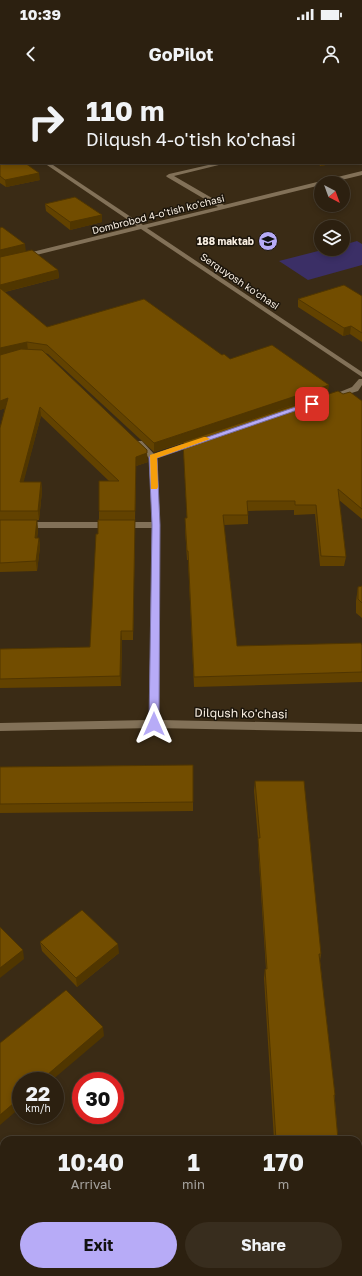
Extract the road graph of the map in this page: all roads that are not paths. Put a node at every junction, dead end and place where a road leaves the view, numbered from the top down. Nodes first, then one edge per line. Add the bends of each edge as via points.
1 (49, 164) edge
2 (220, 164) edge
3 (362, 173) edge
4 (350, 176) edge
5 (314, 185) edge
6 (223, 208) junction
7 (142, 227) junction
8 (0, 262) edge
9 (362, 375) edge
10 (362, 381) edge
11 (318, 402) edge
12 (130, 436) edge
13 (205, 439) edge
14 (153, 457) junction
15 (0, 525) edge
16 (156, 525) junction
17 (154, 724) junction
18 (0, 727) edge
19 (362, 731) edge

1 - 7 street, Serquyosh ko'chasi
2 - 6 street via 169,176
3 - 4 street, Dombrobod 4-o'tish ko'chasi
5 - 6 street, Dombrobod 4-o'tish ko'chasi
6 - 7 street, Dombrobod 4-o'tish ko'chasi
7 - 8 street, Dombrobod 4-o'tish ko'chasi
7 - 9 street, Serquyosh ko'chasi
10 - 11 street via 356,389
12 - 14 street
13 - 14 street
14 - 16 street
15 - 16 street
16 - 17 street
17 - 18 street, Dilqush ko'chasi
17 - 19 street, Dilqush ko'chasi

